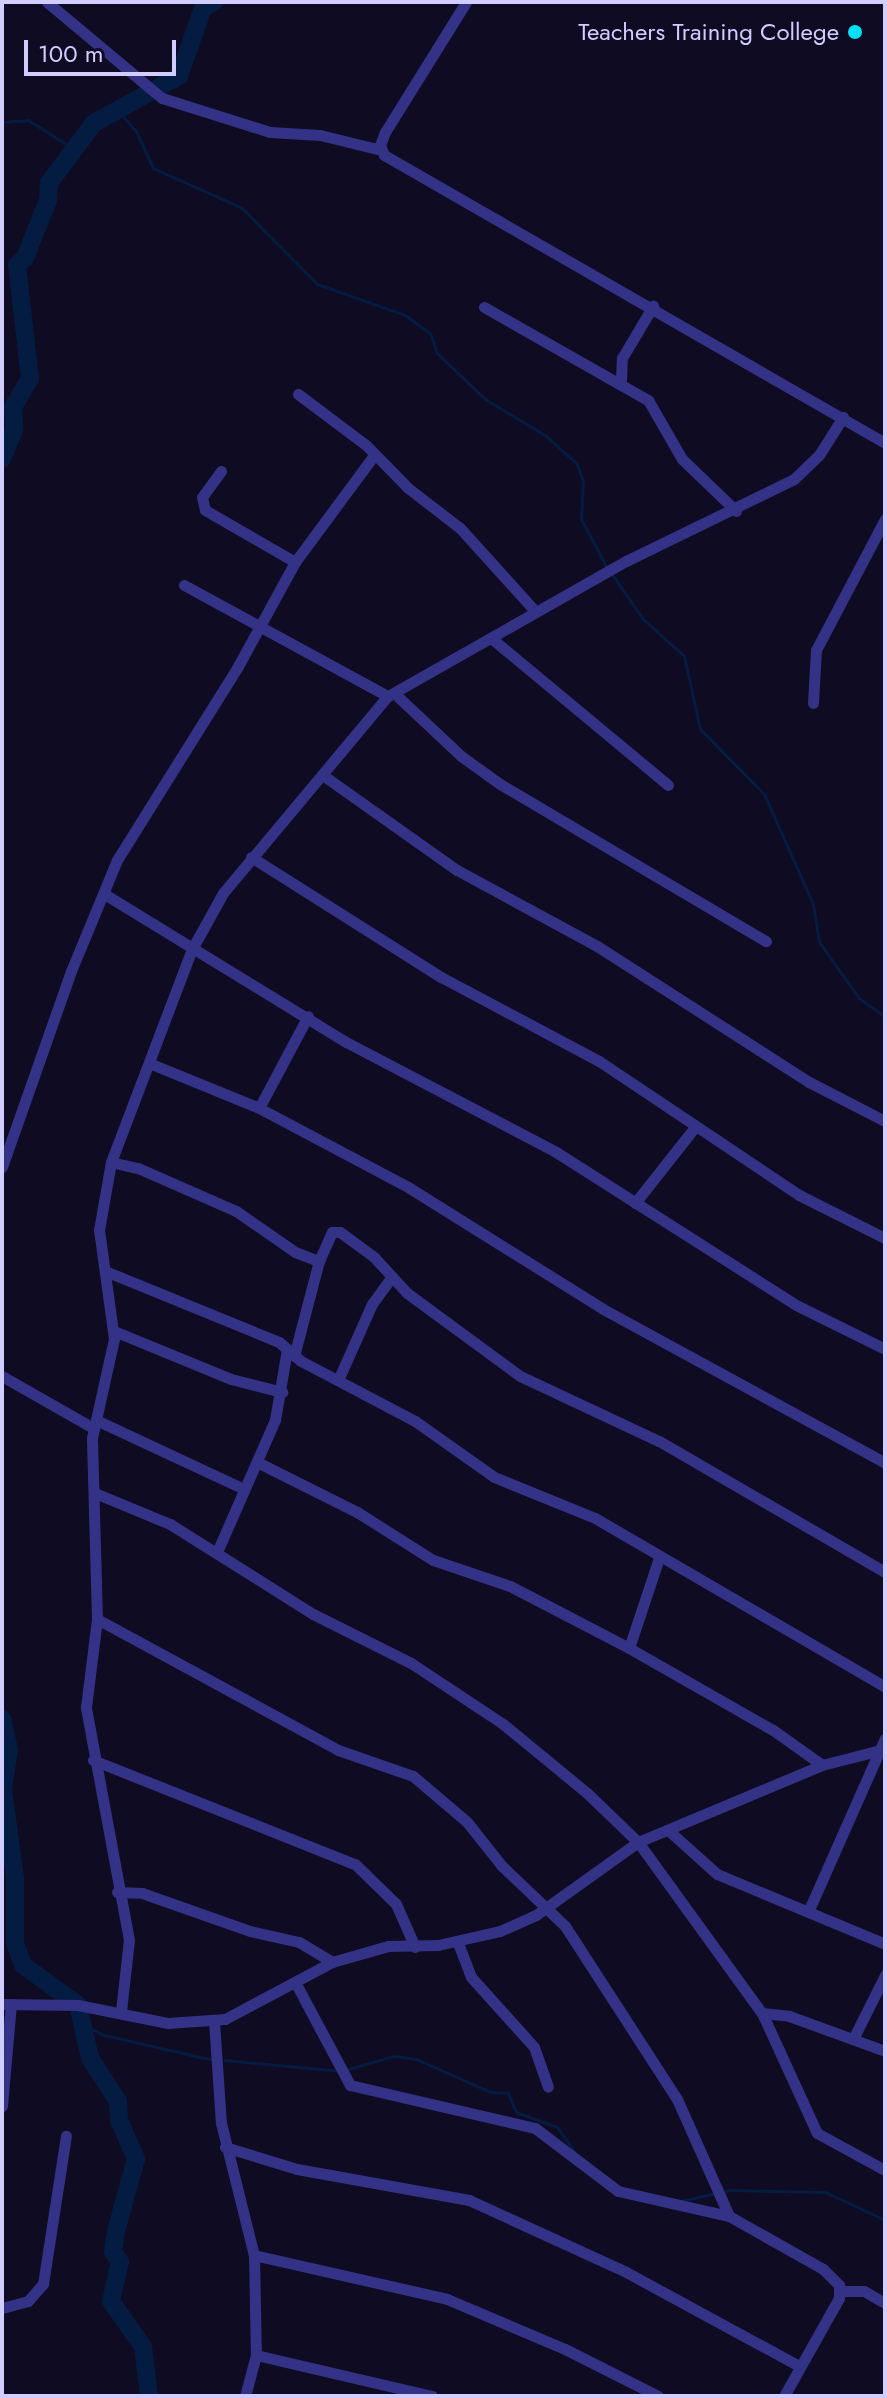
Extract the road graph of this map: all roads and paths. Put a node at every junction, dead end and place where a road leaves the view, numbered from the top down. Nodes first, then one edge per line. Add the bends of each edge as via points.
1 (47, 2) edge
2 (466, 2) edge
3 (381, 150) junction
4 (653, 306) junction
5 (484, 307) dead end
6 (621, 381) junction
7 (298, 394) dead end
8 (843, 417) junction
9 (885, 443) edge
10 (375, 454) junction
11 (221, 471) dead end
12 (736, 511) junction
13 (885, 519) edge
14 (295, 562) junction
15 (184, 585) dead end
16 (534, 610) junction
17 (261, 627) junction
18 (491, 638) junction
19 (391, 694) junction
20 (813, 703) dead end
21 (324, 776) junction
22 (668, 785) dead end
23 (251, 857) junction
24 (106, 895) junction
25 (766, 941) dead end
26 (192, 949) junction
27 (308, 1016) junction
28 (149, 1063) junction
29 (259, 1108) junction
30 (885, 1121) edge
31 (695, 1127) junction
32 (111, 1162) junction
33 (2, 1167) edge
34 (635, 1203) junction
35 (885, 1238) edge
36 (319, 1261) junction
37 (105, 1271) junction
38 (392, 1276) junction
39 (114, 1331) junction
40 (885, 1349) edge
41 (290, 1352) junction
42 (2, 1376) edge
43 (339, 1378) junction
44 (282, 1392) junction
45 (94, 1424) junction
46 (259, 1463) junction
47 (885, 1463) edge
48 (244, 1489) junction
49 (95, 1493) junction
50 (217, 1552) junction
51 (659, 1558) junction
52 (885, 1572) edge
53 (97, 1619) junction
54 (629, 1648) junction
55 (885, 1687) edge
56 (885, 1738) edge
57 (882, 1749) edge
58 (93, 1760) junction
59 (822, 1765) junction
60 (668, 1830) junction
61 (638, 1842) junction
62 (117, 1892) junction
63 (547, 1907) junction
64 (808, 1912) junction
65 (458, 1943) junction
66 (885, 1944) edge
67 (415, 1947) junction
68 (332, 1962) junction
69 (885, 1975) edge
70 (295, 1982) junction
71 (6, 2004) edge
72 (121, 2011) junction
73 (762, 2013) junction
74 (214, 2021) junction
75 (853, 2039) junction
76 (885, 2051) edge
77 (548, 2087) dead end
78 (2, 2106) edge
79 (66, 2136) dead end
80 (225, 2147) junction
81 (885, 2170) edge
82 (729, 2216) junction
83 (254, 2255) junction
84 (841, 2291) junction
85 (885, 2303) edge
86 (2, 2308) edge
87 (256, 2355) junction
88 (799, 2366) junction
89 (245, 2396) edge
90 (432, 2396) edge
91 (658, 2396) edge
92 (784, 2396) edge

1 - 3 street via 162,98 270,132 320,135
2 - 3 street via 385,132
3 - 4 street
4 - 6 street via 622,358
4 - 8 street
5 - 6 street
6 - 12 street via 658,409 682,459
7 - 10 street
8 - 9 street
8 - 12 street via 808,469
10 - 14 street
10 - 16 street via 460,528
11 - 14 street via 202,497 205,510
12 - 16 street via 663,542
13 - 20 street via 816,650
14 - 17 street
15 - 17 street
16 - 18 street
17 - 19 street
17 - 24 street via 117,860
18 - 19 street
18 - 22 street
19 - 21 street
19 - 25 street via 500,784
21 - 23 street
21 - 30 street via 457,870 597,946 809,1082
23 - 26 street via 223,893
23 - 31 street via 441,977 599,1061
24 - 26 street
24 - 33 street via 71,971
26 - 27 street
26 - 28 street
27 - 29 street
27 - 34 street via 358,1048 535,1140
28 - 29 street
28 - 32 street
29 - 47 street via 408,1187 603,1309
31 - 34 street
31 - 35 street via 799,1195
32 - 36 street via 138,1168 236,1211 295,1252
32 - 37 street via 99,1230
34 - 40 street via 796,1305
36 - 38 street via 336,1230
36 - 41 street
37 - 39 street
37 - 41 street
38 - 43 street via 372,1304
38 - 52 street via 426,1308 520,1376 659,1441
39 - 44 street via 231,1379
39 - 45 street via 113,1355
41 - 43 street
41 - 44 street
42 - 45 street
43 - 51 street via 415,1421 494,1477 595,1518
44 - 46 street
45 - 48 street
45 - 49 street
46 - 48 street
46 - 54 street via 357,1512 433,1560 510,1586
48 - 50 street
49 - 50 street via 170,1524
49 - 53 street
50 - 61 street via 313,1614 411,1663 486,1711
51 - 54 street
51 - 55 street
53 - 58 street via 86,1707
53 - 63 street via 338,1750 413,1776 467,1822 502,1866
54 - 59 street via 764,1725
56 - 57 street
57 - 59 street
57 - 64 street
58 - 62 street
58 - 67 street via 355,1864 396,1904
59 - 60 street
60 - 61 street
60 - 64 street via 717,1874
61 - 63 street
61 - 73 street
62 - 68 street via 142,1893 250,1931 299,1942
62 - 72 street via 131,1956
63 - 65 street via 500,1931
63 - 82 street via 580,1945 654,2057
64 - 66 street
65 - 67 street
65 - 77 street via 471,1977 534,2047
67 - 68 street via 388,1946
68 - 70 street
69 - 75 street
70 - 74 street via 247,2010
70 - 82 street via 350,2085 535,2128 608,2187
71 - 72 street
71 - 78 street
72 - 74 street via 168,2023
73 - 75 street via 789,2016
73 - 81 street via 817,2133
74 - 80 street
75 - 76 street
79 - 86 street via 43,2284 28,2301
80 - 83 street
80 - 88 street via 297,2169 469,2200 626,2272
82 - 84 street via 823,2269
83 - 87 street
83 - 91 street via 447,2299
84 - 85 street via 864,2291
84 - 88 street
87 - 89 street
87 - 90 street
88 - 92 street

